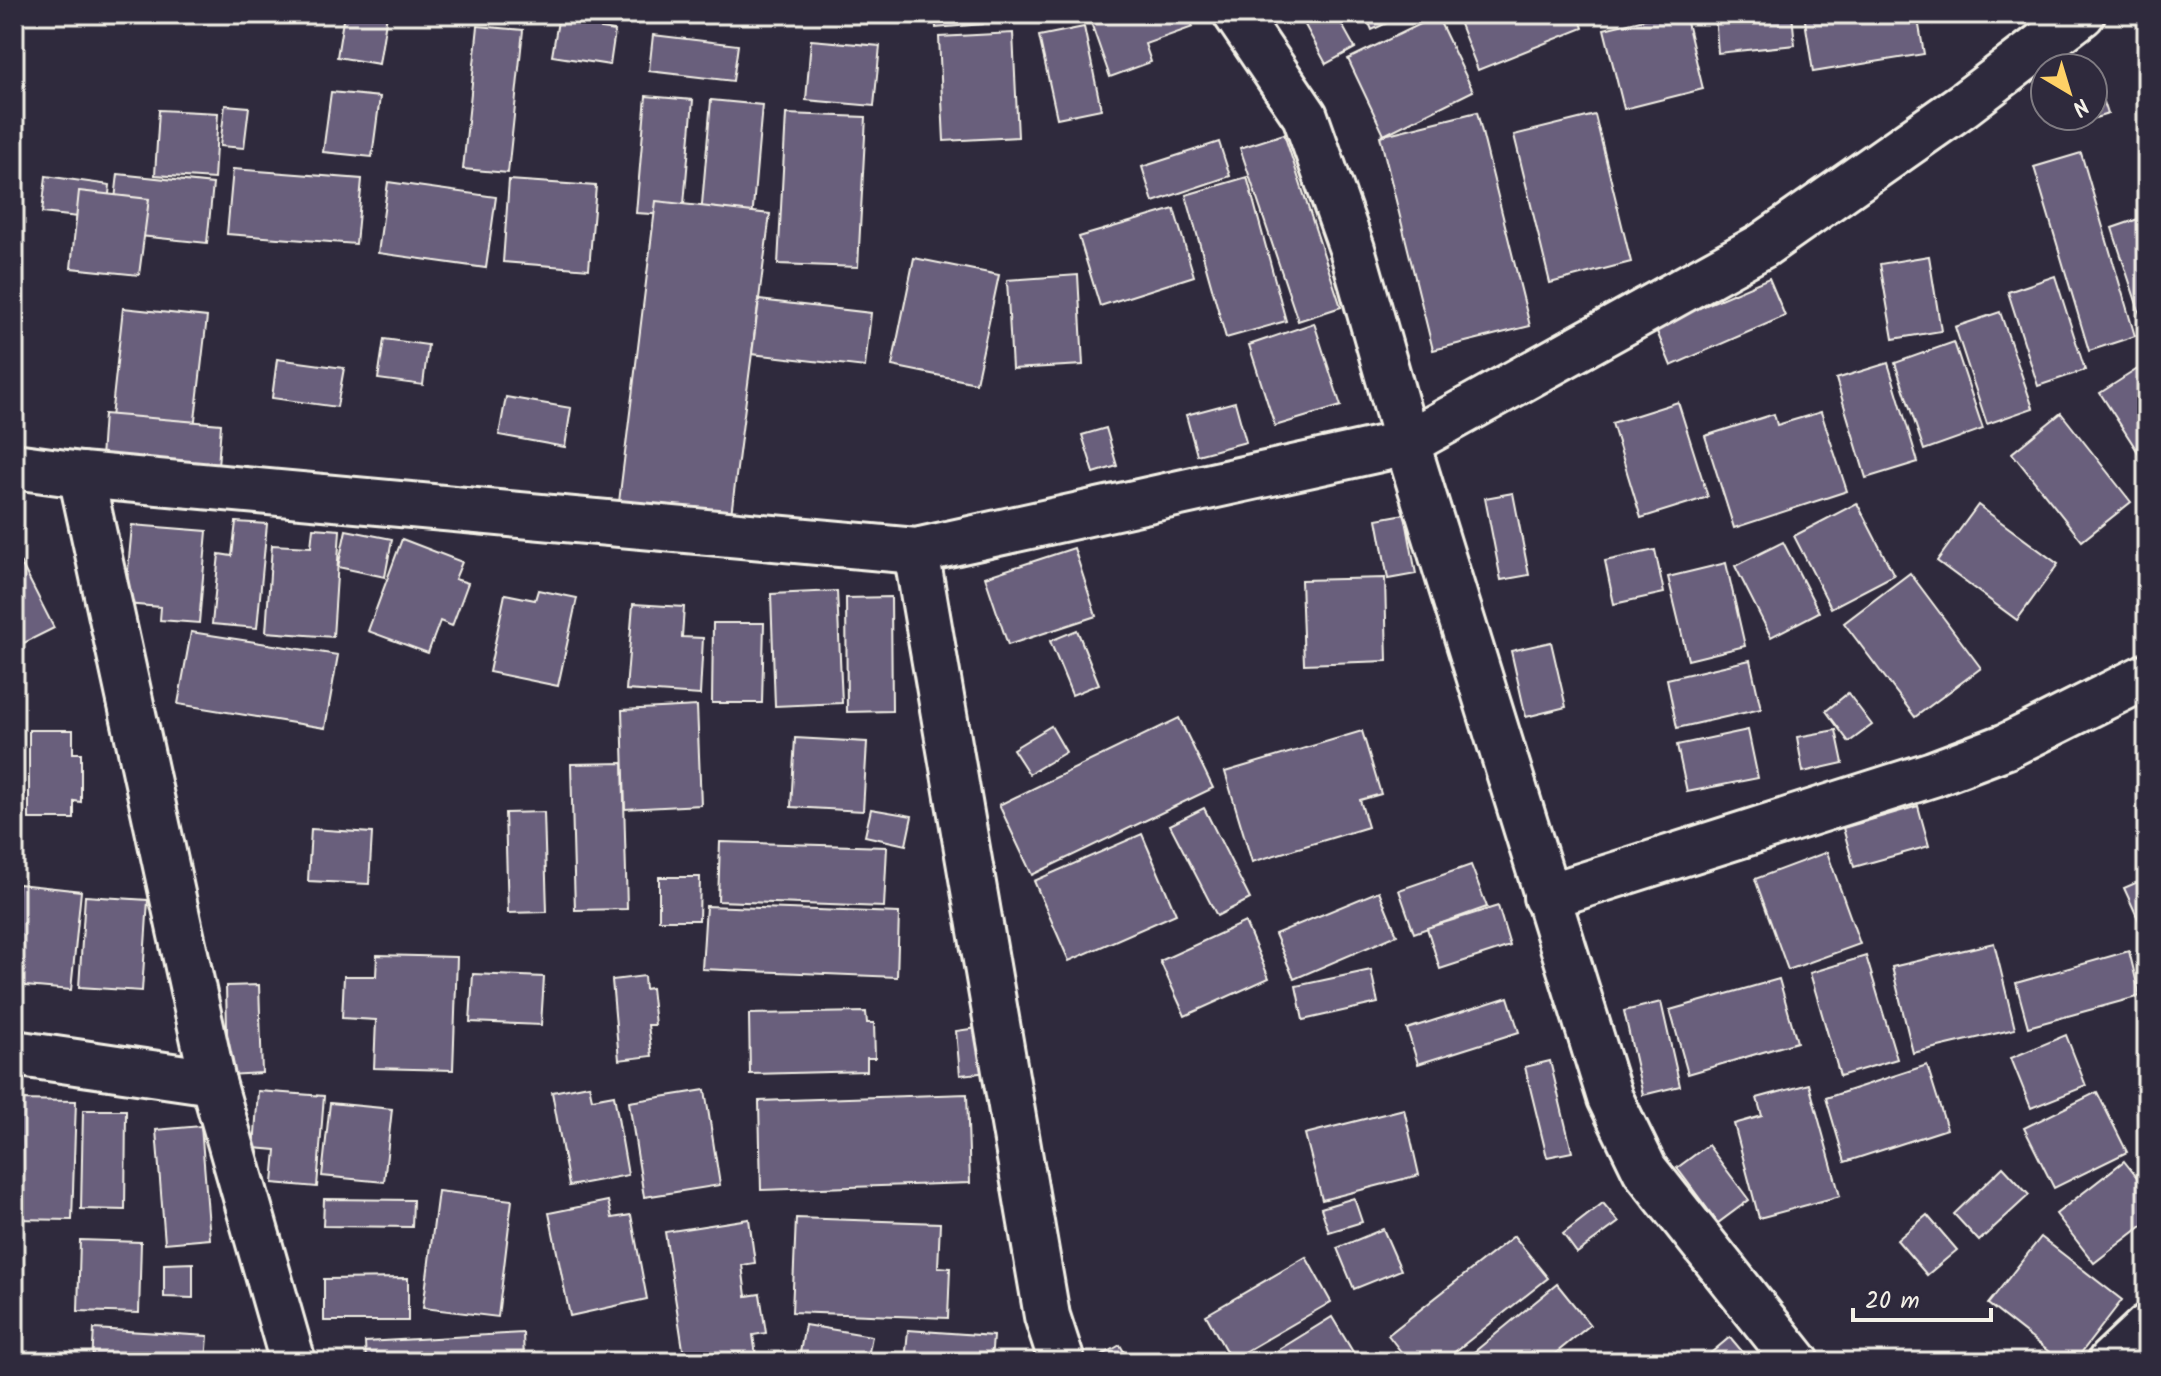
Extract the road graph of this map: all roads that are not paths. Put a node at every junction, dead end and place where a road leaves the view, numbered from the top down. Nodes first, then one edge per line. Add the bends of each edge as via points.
1 (1236, 14) edge
2 (2082, 14) edge
3 (1407, 443) junction
4 (14, 466) edge
5 (81, 475) junction
6 (916, 551) junction
7 (2147, 676) edge
8 (1546, 897) junction
9 (14, 1053) edge
10 (213, 1082) junction
11 (2147, 1327) edge
12 (293, 1362) edge
13 (1062, 1362) edge
14 (1797, 1362) edge
15 (2110, 1362) edge

1 - 3 street via 1305,116 1352,249
2 - 3 street via 1762,246
3 - 6 street
3 - 8 street
4 - 5 street
5 - 6 street
5 - 10 street
6 - 13 street via 1047,1316
7 - 8 street via 2007,746 1933,774
8 - 14 street via 1610,1098 1645,1170
9 - 10 street
10 - 12 street
11 - 15 street

